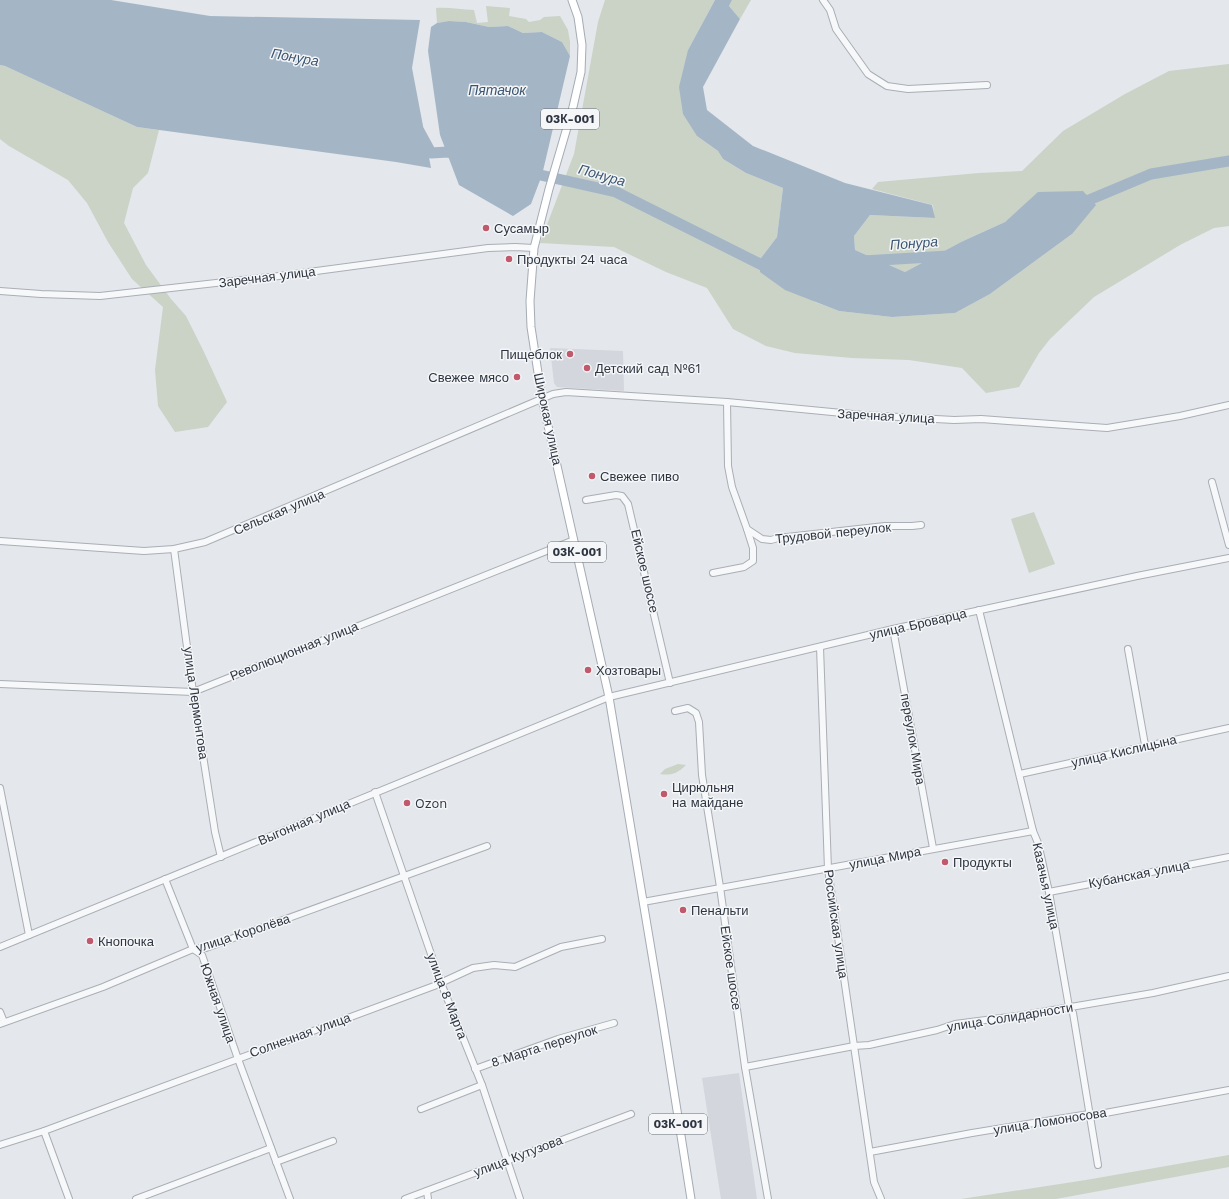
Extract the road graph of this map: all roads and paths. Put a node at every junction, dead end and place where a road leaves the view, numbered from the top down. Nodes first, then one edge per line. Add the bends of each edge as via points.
1 (572, 0) edge
2 (823, 0) edge
3 (987, 86) dead end
4 (534, 248) junction
5 (0, 291) edge
6 (542, 399) junction
7 (727, 402) junction
8 (1229, 405) edge
9 (1212, 482) dead end
10 (586, 500) dead end
11 (921, 525) dead end
12 (747, 529) junction
13 (574, 540) junction
14 (0, 541) edge
15 (1229, 545) edge
16 (174, 549) junction
17 (1229, 558) edge
18 (713, 573) dead end
19 (979, 610) junction
20 (893, 629) junction
21 (820, 647) junction
22 (1128, 649) dead end
23 (670, 683) junction
24 (0, 684) edge
25 (193, 692) junction
26 (609, 697) junction
27 (675, 711) dead end
28 (1229, 728) edge
29 (1145, 745) junction
30 (1020, 774) junction
31 (0, 788) edge
32 (376, 792) junction
33 (1033, 831) junction
34 (487, 846) dead end
35 (933, 848) junction
36 (220, 857) junction
37 (1229, 857) edge
38 (828, 869) junction
39 (404, 876) junction
40 (165, 879) junction
41 (720, 887) junction
42 (1049, 892) junction
43 (643, 902) junction
44 (29, 935) junction
45 (602, 938) dead end
46 (0, 947) edge
47 (193, 950) junction
48 (1229, 976) edge
49 (441, 983) junction
50 (1070, 1007) junction
51 (0, 1012) edge
52 (2, 1023) edge
53 (614, 1024) dead end
54 (854, 1046) junction
55 (238, 1059) junction
56 (745, 1067) junction
57 (476, 1069) junction
58 (482, 1085) junction
59 (1229, 1090) edge
60 (421, 1109) dead end
61 (630, 1114) dead end
62 (1089, 1114) junction
63 (44, 1131) junction
64 (333, 1140) dead end
65 (0, 1146) edge
66 (271, 1148) junction
67 (870, 1152) junction
68 (508, 1160) junction
69 (276, 1162) junction
70 (1098, 1165) dead end
71 (428, 1191) junction
72 (69, 1199) edge
73 (136, 1199) edge
74 (290, 1199) edge
75 (405, 1199) edge
76 (428, 1199) edge
77 (520, 1199) edge
78 (691, 1199) edge
79 (768, 1199) edge
80 (881, 1199) edge

1 - 4 main road, Широкая улица / 03К-001 via 578,17 582,45 581,72
2 - 3 street via 830,10 836,29 868,74 887,86 908,89
4 - 5 street, Заречная улица via 488,248 279,276 100,296
4 - 6 main road, Широкая улица / 03К-001 via 531,327
6 - 7 street, Заречная улица via 566,392
6 - 13 main road, Широкая улица / 03К-001
6 - 16 street, Сельская улица via 232,532 205,542
7 - 8 street, Заречная улица via 863,416 981,419 1107,428
7 - 12 street via 728,466 732,487
9 - 15 street
10 - 23 street, Ейское шоссе via 616,495 622,496 628,504
11 - 12 street, Трудовой переулок via 885,526 771,540 762,539
12 - 18 street via 753,548 753,561 744,566
13 - 25 street, Революционная улица
13 - 26 main road, Широкая улица / 03К-001
14 - 16 street, Сельская улица via 144,551
16 - 25 street, улица Лермонтова
17 - 19 street, улица Броварца
19 - 20 street, улица Броварца
19 - 30 street, Казачья улица
20 - 21 street, улица Броварца
20 - 35 street, переулок Мира
21 - 23 street, улица Броварца
21 - 38 street, Российская улица
22 - 29 street
23 - 26 street, улица Броварца
24 - 25 street, Революционная улица
25 - 36 street, улица Лермонтова
26 - 32 street, Выгонная улица
26 - 43 main road, 03К-001
27 - 41 street, Ейское шоссе via 688,708 696,713 699,722 702,775
28 - 29 street, улица Кислицына
29 - 30 street, улица Кислицына
30 - 33 street, Казачья улица
31 - 44 street
32 - 36 street, Выгонная улица
32 - 39 street, улица 8 Марта
33 - 35 street, улица Мира
33 - 42 street, Казачья улица
34 - 39 street, улица Королёва
35 - 38 street, улица Мира
36 - 40 street, Выгонная улица
37 - 42 street, Кубанская улица
38 - 41 street, улица Мира
38 - 54 street, Российская улица
39 - 47 street, улица Королёва via 206,948
39 - 49 street, улица 8 Марта
40 - 44 street, Выгонная улица
40 - 47 street, Южная улица
41 - 43 street, улица Мира
41 - 56 street, Ейское шоссе
42 - 50 street, Казачья улица
43 - 78 main road, 03К-001
44 - 46 street, Выгонная улица
45 - 49 street, Солнечная улица via 561,946 515,967 494,965 473,968
47 - 52 street, улица Королёва via 103,987
47 - 55 street, Южная улица via 202,955
48 - 50 street, улица Солидарности via 1153,993
49 - 55 street, Солнечная улица
49 - 57 street, улица 8 Марта
50 - 54 street, улица Солидарности via 955,1024 929,1032
50 - 62 street, Казачья улица
51 - 52 street
53 - 57 street, 8 Марта переулок via 558,1039
54 - 56 street, улица Солидарности
54 - 67 street, Российская улица
55 - 63 street, Солнечная улица
55 - 66 street, Южная улица
56 - 79 street, Ейское шоссе
57 - 58 street, улица 8 Марта
58 - 60 street
58 - 68 street, улица 8 Марта
59 - 62 street, улица Ломоносова
61 - 68 street, улица Кутузова
62 - 67 street, улица Ломоносова
62 - 70 street, Казачья улица
63 - 65 street, Солнечная улица
63 - 72 street
64 - 69 street
66 - 69 street, Южная улица
66 - 73 street
67 - 80 street, Российская улица via 874,1182
68 - 71 street, улица Кутузова
68 - 77 street, улица 8 Марта
69 - 74 street, Южная улица
71 - 75 street, улица Кутузова
71 - 76 street

